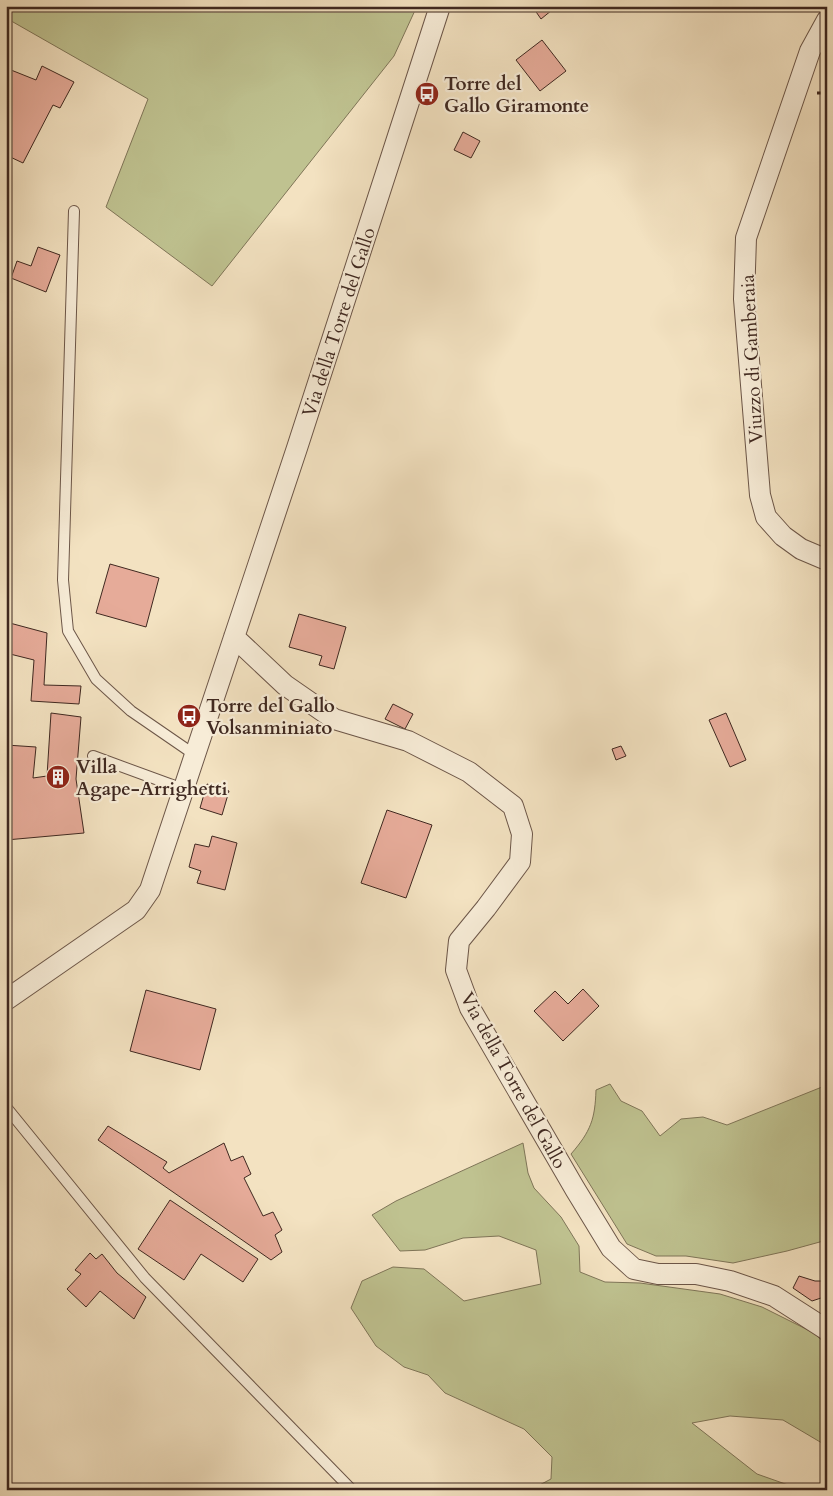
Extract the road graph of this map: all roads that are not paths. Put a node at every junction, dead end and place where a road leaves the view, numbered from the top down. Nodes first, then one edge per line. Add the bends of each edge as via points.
1 (440, 6) edge
2 (827, 20) edge
3 (74, 211) dead end
4 (827, 560) edge
5 (234, 637) junction
6 (195, 755) junction
7 (93, 756) dead end
8 (183, 789) junction
9 (6, 1000) edge
10 (6, 1107) edge
11 (827, 1330) edge
12 (352, 1490) edge

1 - 5 street, Via della Torre del Gallo
2 - 4 street, Viuzzo di Gamberaia via 810,51 746,238 744,299 760,495 766,517 783,536 801,549
3 - 6 lane via 63,580 68,631 96,679 131,710
5 - 6 street, Via della Torre del Gallo
5 - 11 street, Via della Torre del Gallo via 285,685 334,719 408,741 469,772 513,806 522,834 520,862 460,941 456,970 470,1008 611,1248 634,1269 730,1280 774,1296
6 - 8 street, Via della Torre del Gallo
7 - 8 lane
8 - 9 street, Via della Torre del Gallo via 150,890 136,910
10 - 12 lane via 145,1278

